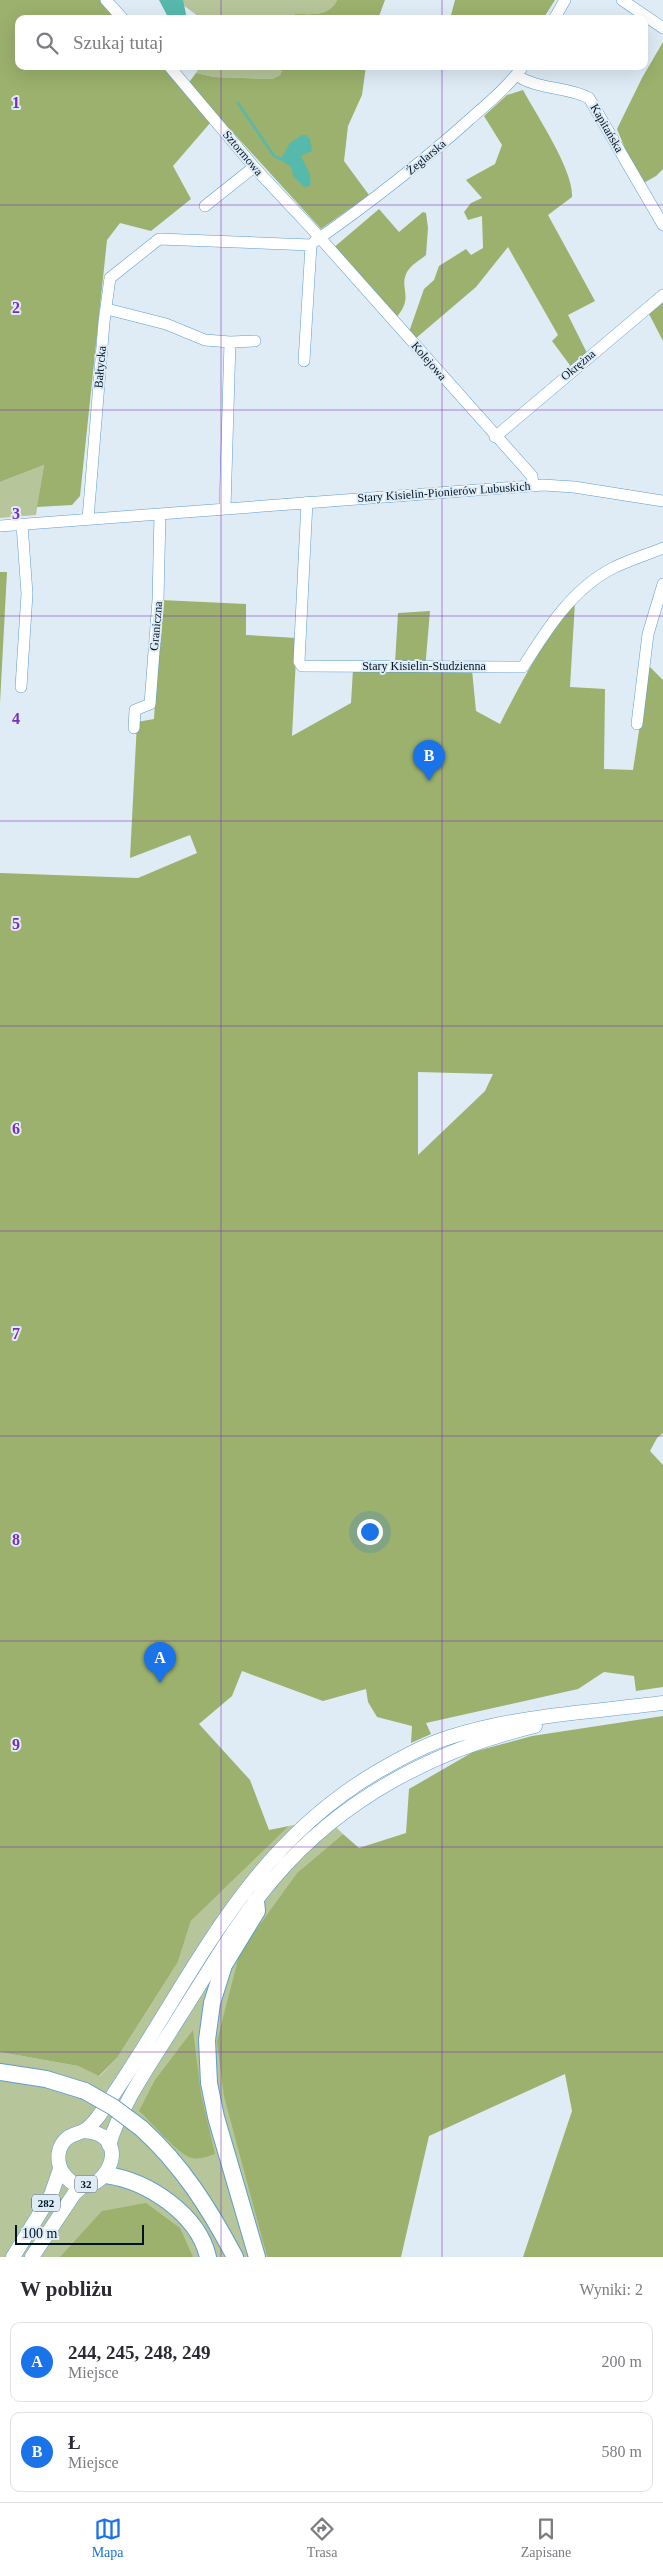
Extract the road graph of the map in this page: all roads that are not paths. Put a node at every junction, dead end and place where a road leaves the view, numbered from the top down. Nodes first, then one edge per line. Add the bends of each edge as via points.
1 (106, 0) edge
2 (565, 0) edge
3 (622, 0) edge
4 (120, 15) edge
5 (556, 15) edge
6 (644, 15) edge
7 (648, 18) edge
8 (663, 28) edge
9 (171, 70) edge
10 (520, 71) edge
11 (254, 167) junction
12 (204, 206) dead end
13 (663, 224) edge
14 (315, 241) junction
15 (663, 295) edge
16 (106, 309) junction
17 (255, 341) dead end
18 (230, 342) junction
19 (304, 361) dead end
20 (495, 436) junction
21 (533, 486) junction
22 (663, 501) edge
23 (307, 502) junction
24 (225, 508) junction
25 (160, 514) junction
26 (88, 519) junction
27 (22, 524) junction
28 (0, 526) edge
29 (663, 548) edge
30 (663, 584) edge
31 (658, 619) edge
32 (21, 687) dead end
33 (637, 724) dead end
34 (134, 728) dead end
35 (663, 1703) edge
36 (599, 1712) junction
37 (256, 1901) junction
38 (0, 2072) edge
39 (84, 2131) junction
40 (109, 2145) junction
41 (60, 2169) junction
42 (106, 2175) junction
43 (84, 2185) junction
44 (13, 2257) edge
45 (32, 2257) edge
46 (208, 2257) edge
47 (235, 2257) edge
48 (257, 2257) edge

1 - 4 street
2 - 5 street
3 - 6 street
7 - 8 street
9 - 11 street, Sztormowa
10 - 13 street, Kapitańska via 527,82 580,93 589,98
10 - 14 street, Żeglarska via 420,163
11 - 12 street
11 - 14 street, Sztormowa
14 - 16 street, Bałtycka via 159,239 110,278
14 - 19 street
14 - 20 street, Kolejowa
15 - 20 street, Okrężna
16 - 18 street via 166,324 205,340
16 - 26 street, Bałtycka
17 - 18 street
18 - 24 street
20 - 21 street, Kolejowa via 532,476
21 - 22 street, Stary Kisielin-Pionierów Lubuskich via 574,487
21 - 23 street, Stary Kisielin-Pionierów Lubuskich
23 - 24 street, Stary Kisielin-Pionierów Lubuskich
23 - 29 street, Stary Kisielin-Studzienna via 299,662 302,666 523,667 562,610 595,579 613,568
24 - 25 street, Stary Kisielin-Pionierów Lubuskich
25 - 26 street, Stary Kisielin-Pionierów Lubuskich
25 - 34 street, Graniczna via 158,600 150,704 135,710
26 - 27 street, Stary Kisielin-Pionierów Lubuskich
27 - 28 street, Stary Kisielin-Pionierów Lubuskich
27 - 32 street via 27,594
30 - 31 street
31 - 33 street via 647,640
35 - 36 main road
36 - 37 main road via 472,1744 403,1774 350,1807 329,1825 286,1865
36 - 39 main road via 506,1723 448,1737 396,1761 322,1810 281,1847 244,1891 210,1939 110,2100
37 - 40 main road via 166,2040 116,2124
37 - 48 highway via 258,1911 224,1965 212,2003 207,2040 209,2082 215,2110
38 - 47 highway, bridge via 46,2079 85,2091 141,2128 186,2175
39 - 40 main road via 96,2133
39 - 41 main road, 32 via 71,2135 62,2144 58,2156
40 - 42 main road, 32 via 112,2160
41 - 43 main road, 32 via 67,2178
41 - 44 main road, 282 via 51,2195
42 - 43 main road, 32
42 - 46 highway via 125,2179 175,2207 195,2227
43 - 45 main road, 32 via 74,2194

